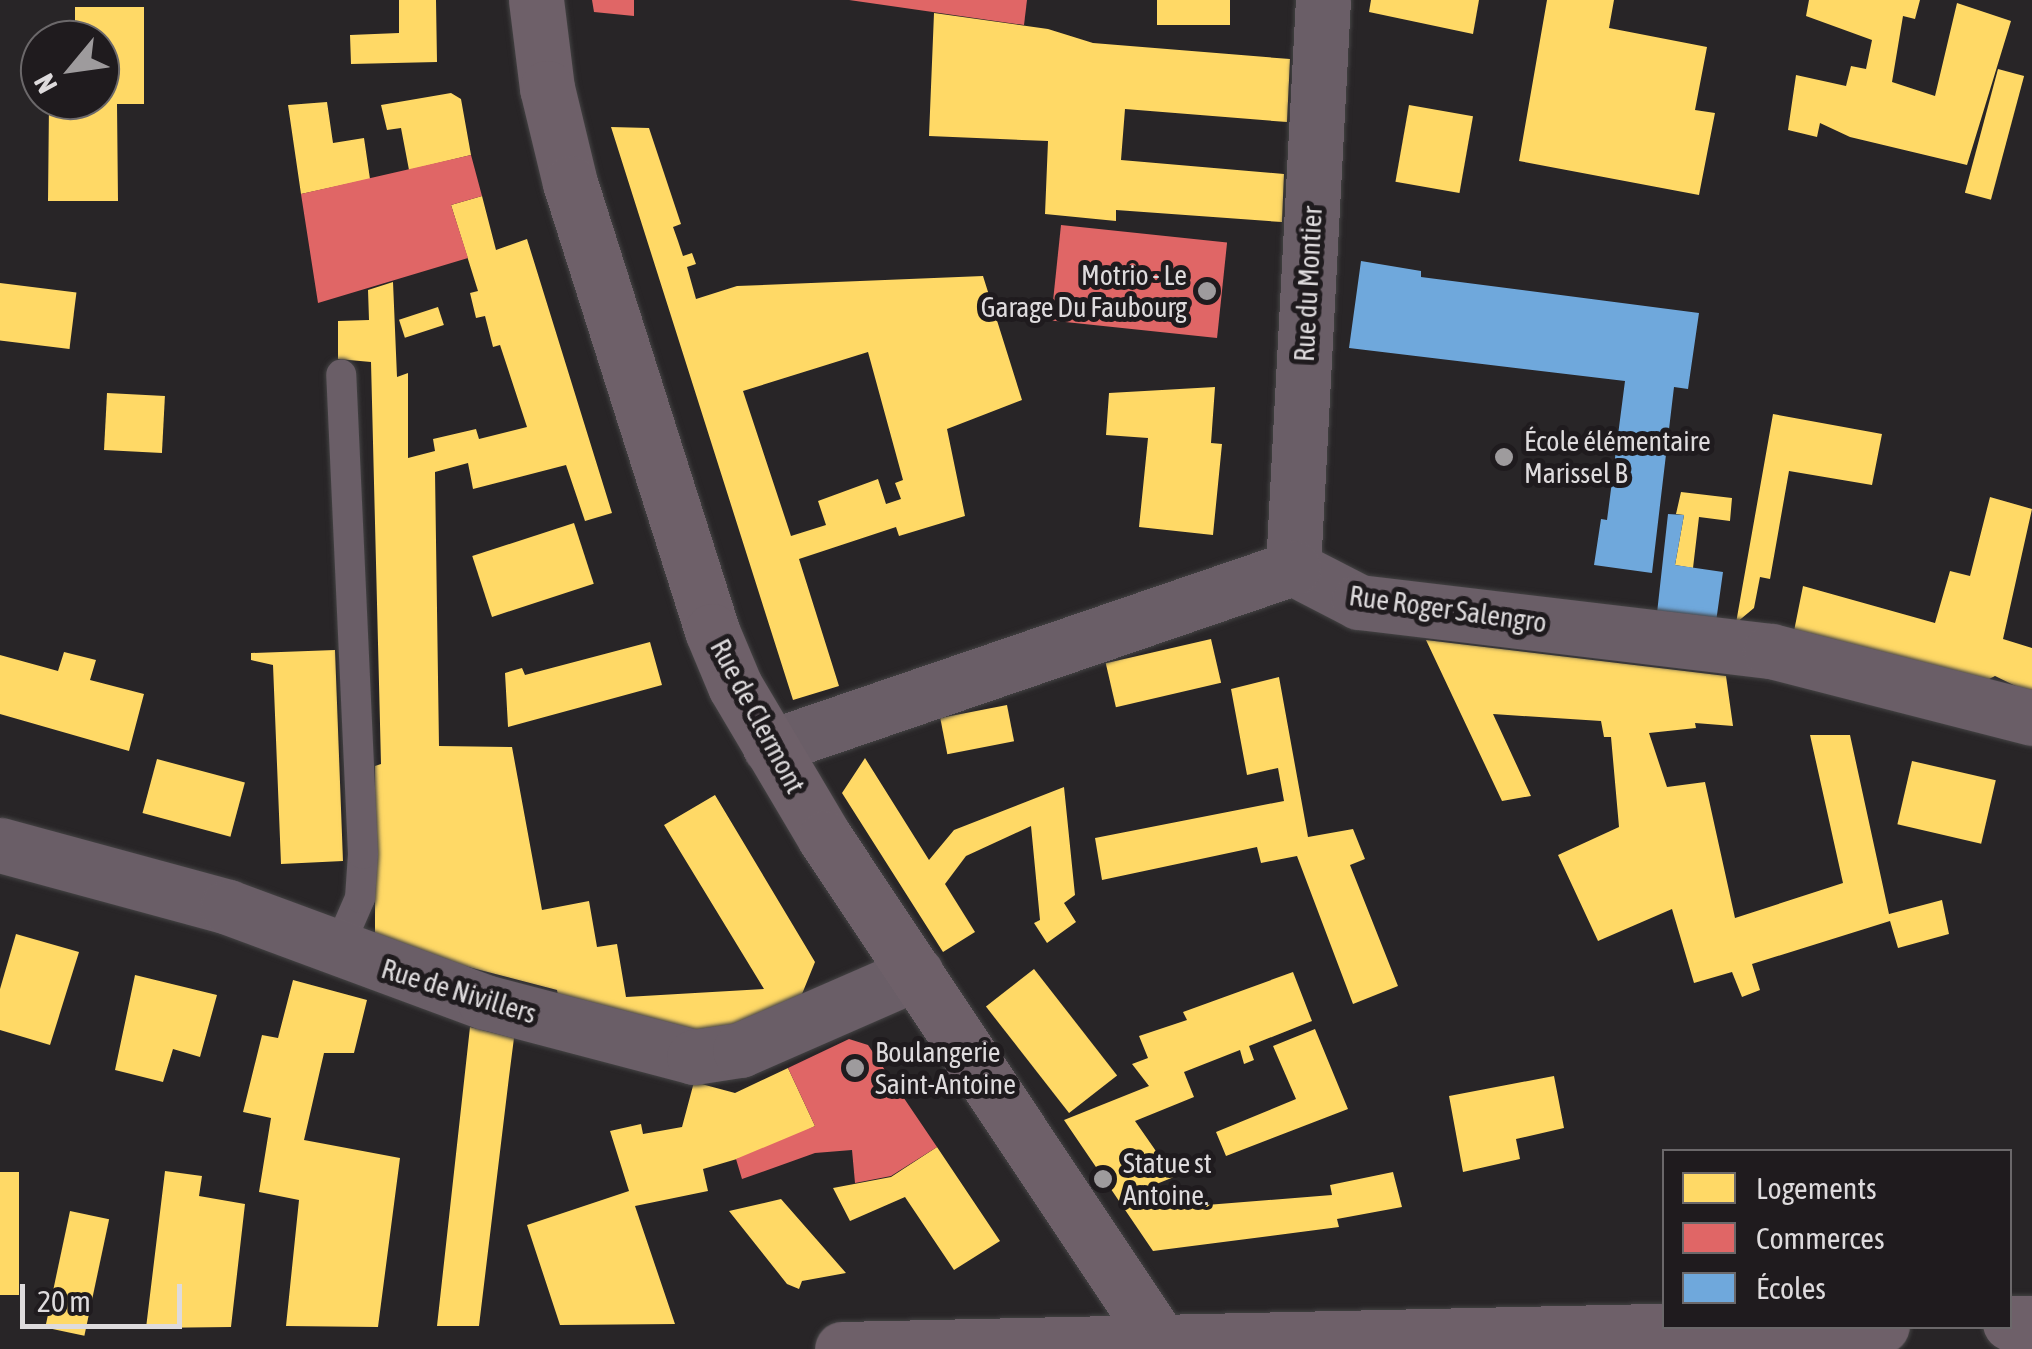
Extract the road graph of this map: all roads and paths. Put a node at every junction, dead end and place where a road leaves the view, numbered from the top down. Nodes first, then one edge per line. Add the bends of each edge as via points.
1 (536, 0) edge
2 (1322, 0) edge
3 (341, 375) dead end
4 (1293, 568) junction
5 (2032, 718) edge
6 (770, 747) junction
7 (0, 844) edge
8 (336, 951) junction
9 (916, 973) junction
10 (1779, 1329) edge
11 (1163, 1347) edge
12 (842, 1349) edge

1 - 6 main road, Rue de Clermont via 554,124 626,362 712,632
2 - 4 street, Rue du Montier
3 - 8 lane via 363,854 360,898
4 - 5 street, Rue Roger Salengro via 1359,602 1771,651
4 - 6 street
6 - 9 main road, Rue de Clermont
7 - 8 street, Rue de Nivillers via 228,907
8 - 9 street, Rue de Nivillers via 485,1002 694,1057 754,1044
9 - 11 main road, Rue de Clermont
10 - 11 main road
11 - 12 main road

